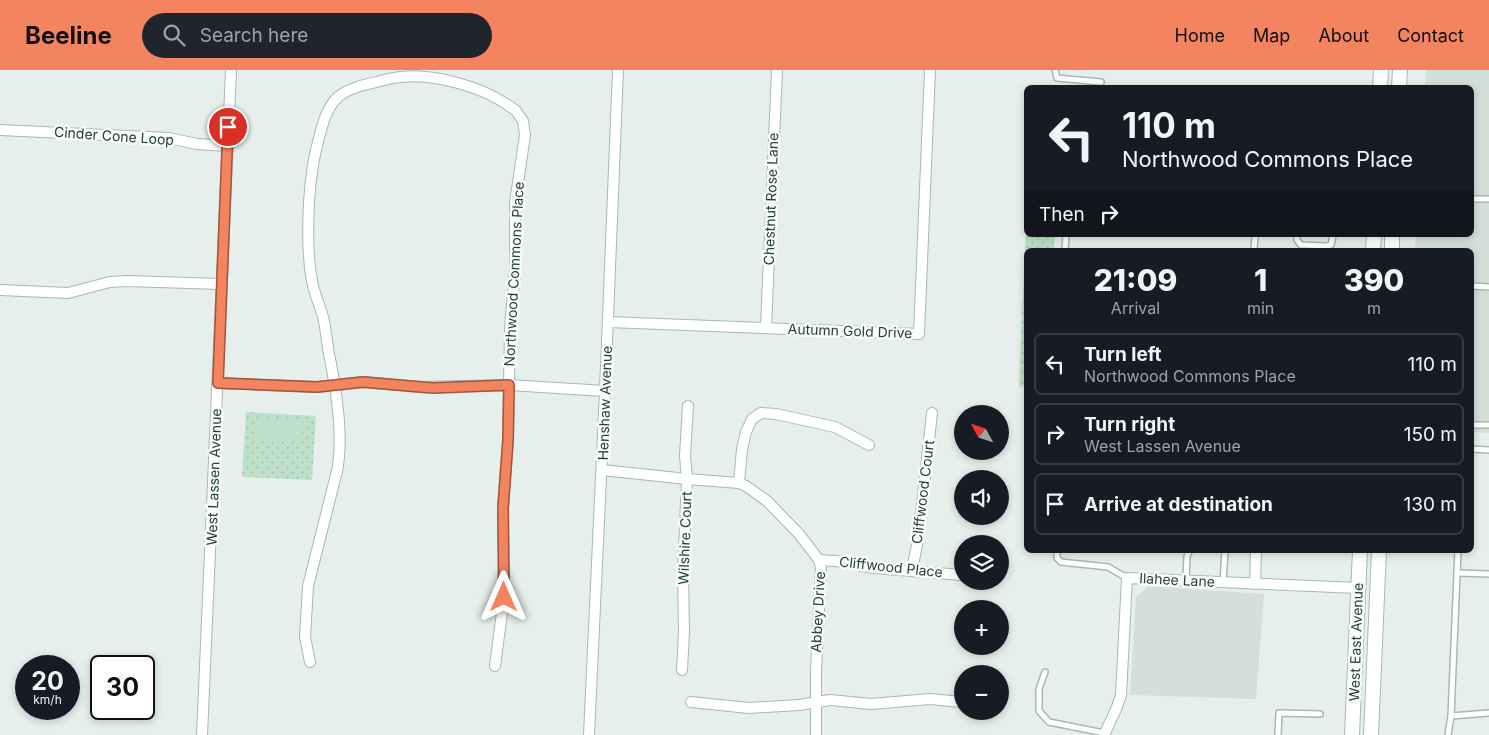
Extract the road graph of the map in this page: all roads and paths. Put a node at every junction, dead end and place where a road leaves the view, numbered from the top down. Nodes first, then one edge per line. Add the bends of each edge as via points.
1 (231, 70) edge
2 (618, 70) edge
3 (777, 70) edge
4 (930, 70) edge
5 (1055, 70) edge
6 (1381, 70) edge
7 (1400, 70) edge
8 (1101, 82) dead end
9 (1380, 85) edge
10 (1399, 85) edge
11 (0, 130) edge
12 (228, 146) junction
13 (1474, 199) edge
14 (1489, 199) edge
15 (1297, 237) edge
16 (1333, 237) edge
17 (221, 284) junction
18 (1474, 286) edge
19 (1489, 287) edge
20 (0, 290) edge
21 (608, 322) junction
22 (766, 327) junction
23 (218, 383) junction
24 (509, 385) junction
25 (334, 386) junction
26 (605, 391) junction
27 (688, 406) dead end
28 (932, 413) dead end
29 (1474, 425) edge
30 (1489, 426) edge
31 (870, 445) dead end
32 (1474, 449) edge
33 (1489, 450) edge
34 (602, 470) junction
35 (687, 479) junction
36 (739, 483) junction
37 (1057, 553) edge
38 (1188, 553) edge
39 (1225, 553) edge
40 (1256, 553) edge
41 (1360, 553) edge
42 (1379, 553) edge
43 (1458, 553) edge
44 (819, 560) junction
45 (912, 570) junction
46 (1457, 573) junction
47 (954, 574) edge
48 (1489, 574) edge
49 (1127, 578) junction
50 (1186, 580) junction
51 (1223, 582) junction
52 (1254, 584) junction
53 (1358, 588) junction
54 (310, 662) dead end
55 (495, 666) dead end
56 (682, 670) dead end
57 (1044, 672) dead end
58 (954, 701) edge
59 (691, 702) dead end
60 (816, 702) junction
61 (1489, 713) edge
62 (1320, 714) dead end
63 (1451, 716) junction
64 (1104, 734) edge
65 (202, 735) edge
66 (589, 735) edge
67 (816, 735) edge
68 (1278, 735) edge
69 (1352, 735) edge
70 (1371, 735) edge
71 (1448, 735) edge

1 - 12 street, West Lassen Avenue
2 - 21 street, Henshaw Avenue
3 - 22 street, Chestnut Rose Lane
4 - 22 street, Autumn Gold Drive via 919,334
5 - 8 lane via 1058,78
6 - 9 main road
7 - 10 main road
11 - 12 street, Cinder Cone Loop via 168,138
12 - 17 street, West Lassen Avenue
13 - 14 lane
15 - 16 lane via 1301,244 1327,246 1331,245
17 - 20 street via 127,281 68,293
17 - 23 street, West Lassen Avenue
18 - 19 lane
21 - 22 street, Autumn Gold Drive
21 - 26 street, Henshaw Avenue
23 - 25 street, Northwood Commons Place
23 - 65 street, West Lassen Avenue
24 - 25 street, Northwood Commons Place via 433,388 363,382
24 - 25 street, Northwood Commons Place via 515,203 523,121 512,108 478,90 406,76 353,88 340,96 329,110 316,149 310,203 310,270 323,319
24 - 26 street, Northwood Commons Place
24 - 55 street, Northwood Commons Place via 503,508 504,597
25 - 54 street, Northwood Commons Place via 340,452 308,586 305,636
26 - 34 street, Henshaw Avenue
27 - 35 street, Wilshire Court
28 - 45 street, Cliffwood Court
29 - 30 lane
31 - 36 street via 836,428 776,414 761,414 752,420 746,432
32 - 33 lane
34 - 35 street, Abbey Drive
34 - 66 street, Henshaw Avenue
35 - 36 street, Abbey Drive
35 - 56 street, Wilshire Court
36 - 44 street, Abbey Drive via 767,501
37 - 49 lane via 1062,562 1108,567
38 - 50 lane
39 - 51 lane
40 - 52 street
41 - 53 main road, West East Avenue
42 - 70 main road, West East Avenue
43 - 46 lane
44 - 45 street, Cliffwood Place
44 - 60 street, Abbey Drive
45 - 47 street, Cliffwood Place
46 - 48 lane
46 - 63 lane
49 - 50 street, Ilahee Lane
49 - 64 street, Ilahee Lane via 1123,681 1117,707
50 - 51 street, Ilahee Lane
51 - 52 street, Ilahee Lane
52 - 53 street, Ilahee Lane
53 - 69 main road, West East Avenue
57 - 64 lane via 1039,689 1039,711 1050,722
58 - 60 street
59 - 60 street via 749,708
60 - 67 street, Abbey Drive
61 - 63 lane
62 - 68 lane via 1280,713
63 - 71 lane

